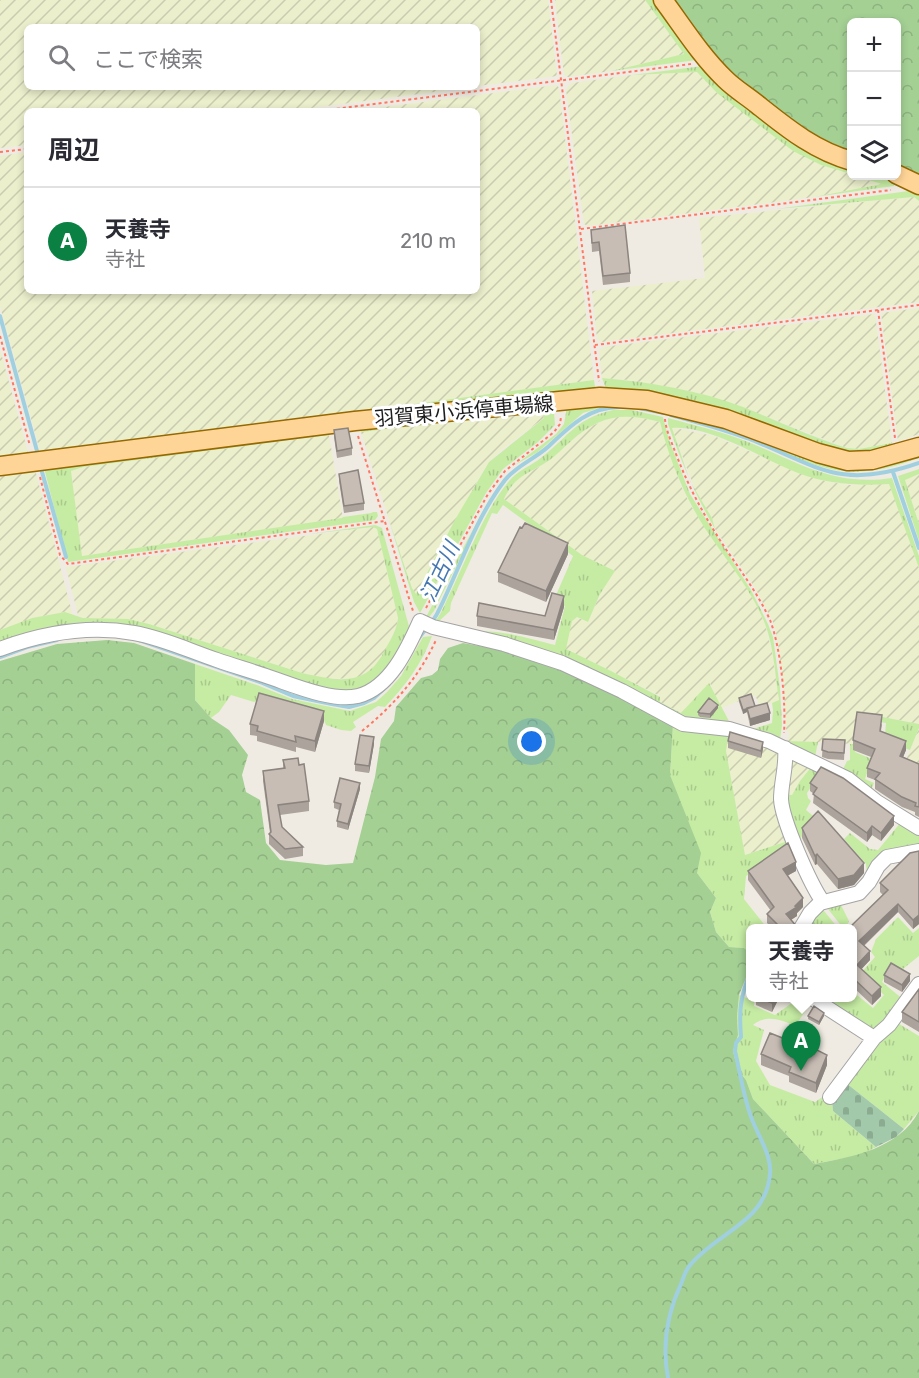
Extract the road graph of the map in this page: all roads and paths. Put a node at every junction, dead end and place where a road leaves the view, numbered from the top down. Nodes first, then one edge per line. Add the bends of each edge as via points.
1 (551, 0) edge
2 (663, 0) edge
3 (709, 62) junction
4 (561, 80) junction
5 (342, 108) edge
6 (24, 149) edge
7 (0, 152) edge
8 (847, 160) edge
9 (909, 180) edge
10 (581, 229) junction
11 (919, 305) edge
12 (878, 310) junction
13 (595, 345) junction
14 (600, 397) junction
15 (563, 402) junction
16 (665, 418) dead end
17 (355, 421) junction
18 (919, 447) edge
19 (897, 454) junction
20 (0, 466) edge
21 (385, 521) junction
22 (68, 564) dead end
23 (430, 626) junction
24 (0, 649) edge
25 (362, 730) dead end
26 (786, 748) junction
27 (919, 828) edge
28 (919, 851) edge
29 (823, 902) junction
30 (803, 924) edge
31 (919, 984) edge
32 (818, 1002) edge
33 (874, 1038) junction
34 (830, 1097) dead end

1 - 4 path
2 - 3 main road
3 - 4 path
3 - 8 main road via 779,122 816,147
4 - 5 path
4 - 10 path
6 - 7 path
9 - 10 path via 902,187 882,191
10 - 13 path
11 - 12 path
12 - 13 path
12 - 19 path
13 - 14 path
14 - 15 main road, 羽賀東小浜停車場線
14 - 19 main road, 羽賀東小浜停車場線 via 646,400 726,419 834,459 861,461
15 - 17 main road, 羽賀東小浜停車場線
15 - 23 path via 560,424 554,432 505,471 488,494
16 - 26 path via 692,493 771,622 782,687
17 - 20 main road, 羽賀東小浜停車場線
17 - 21 path
18 - 19 main road, 羽賀東小浜停車場線
21 - 22 path
21 - 23 path via 410,605
23 - 24 street via 411,640 389,675 368,692 345,697 299,687 134,633 66,632
23 - 25 path via 428,659 400,696
23 - 26 street via 562,663 683,724 729,729
26 - 27 street via 848,779
26 - 29 street via 782,810
28 - 29 street via 887,857 859,893
29 - 30 street via 814,907
31 - 33 street via 889,1025
32 - 33 street
33 - 34 street

